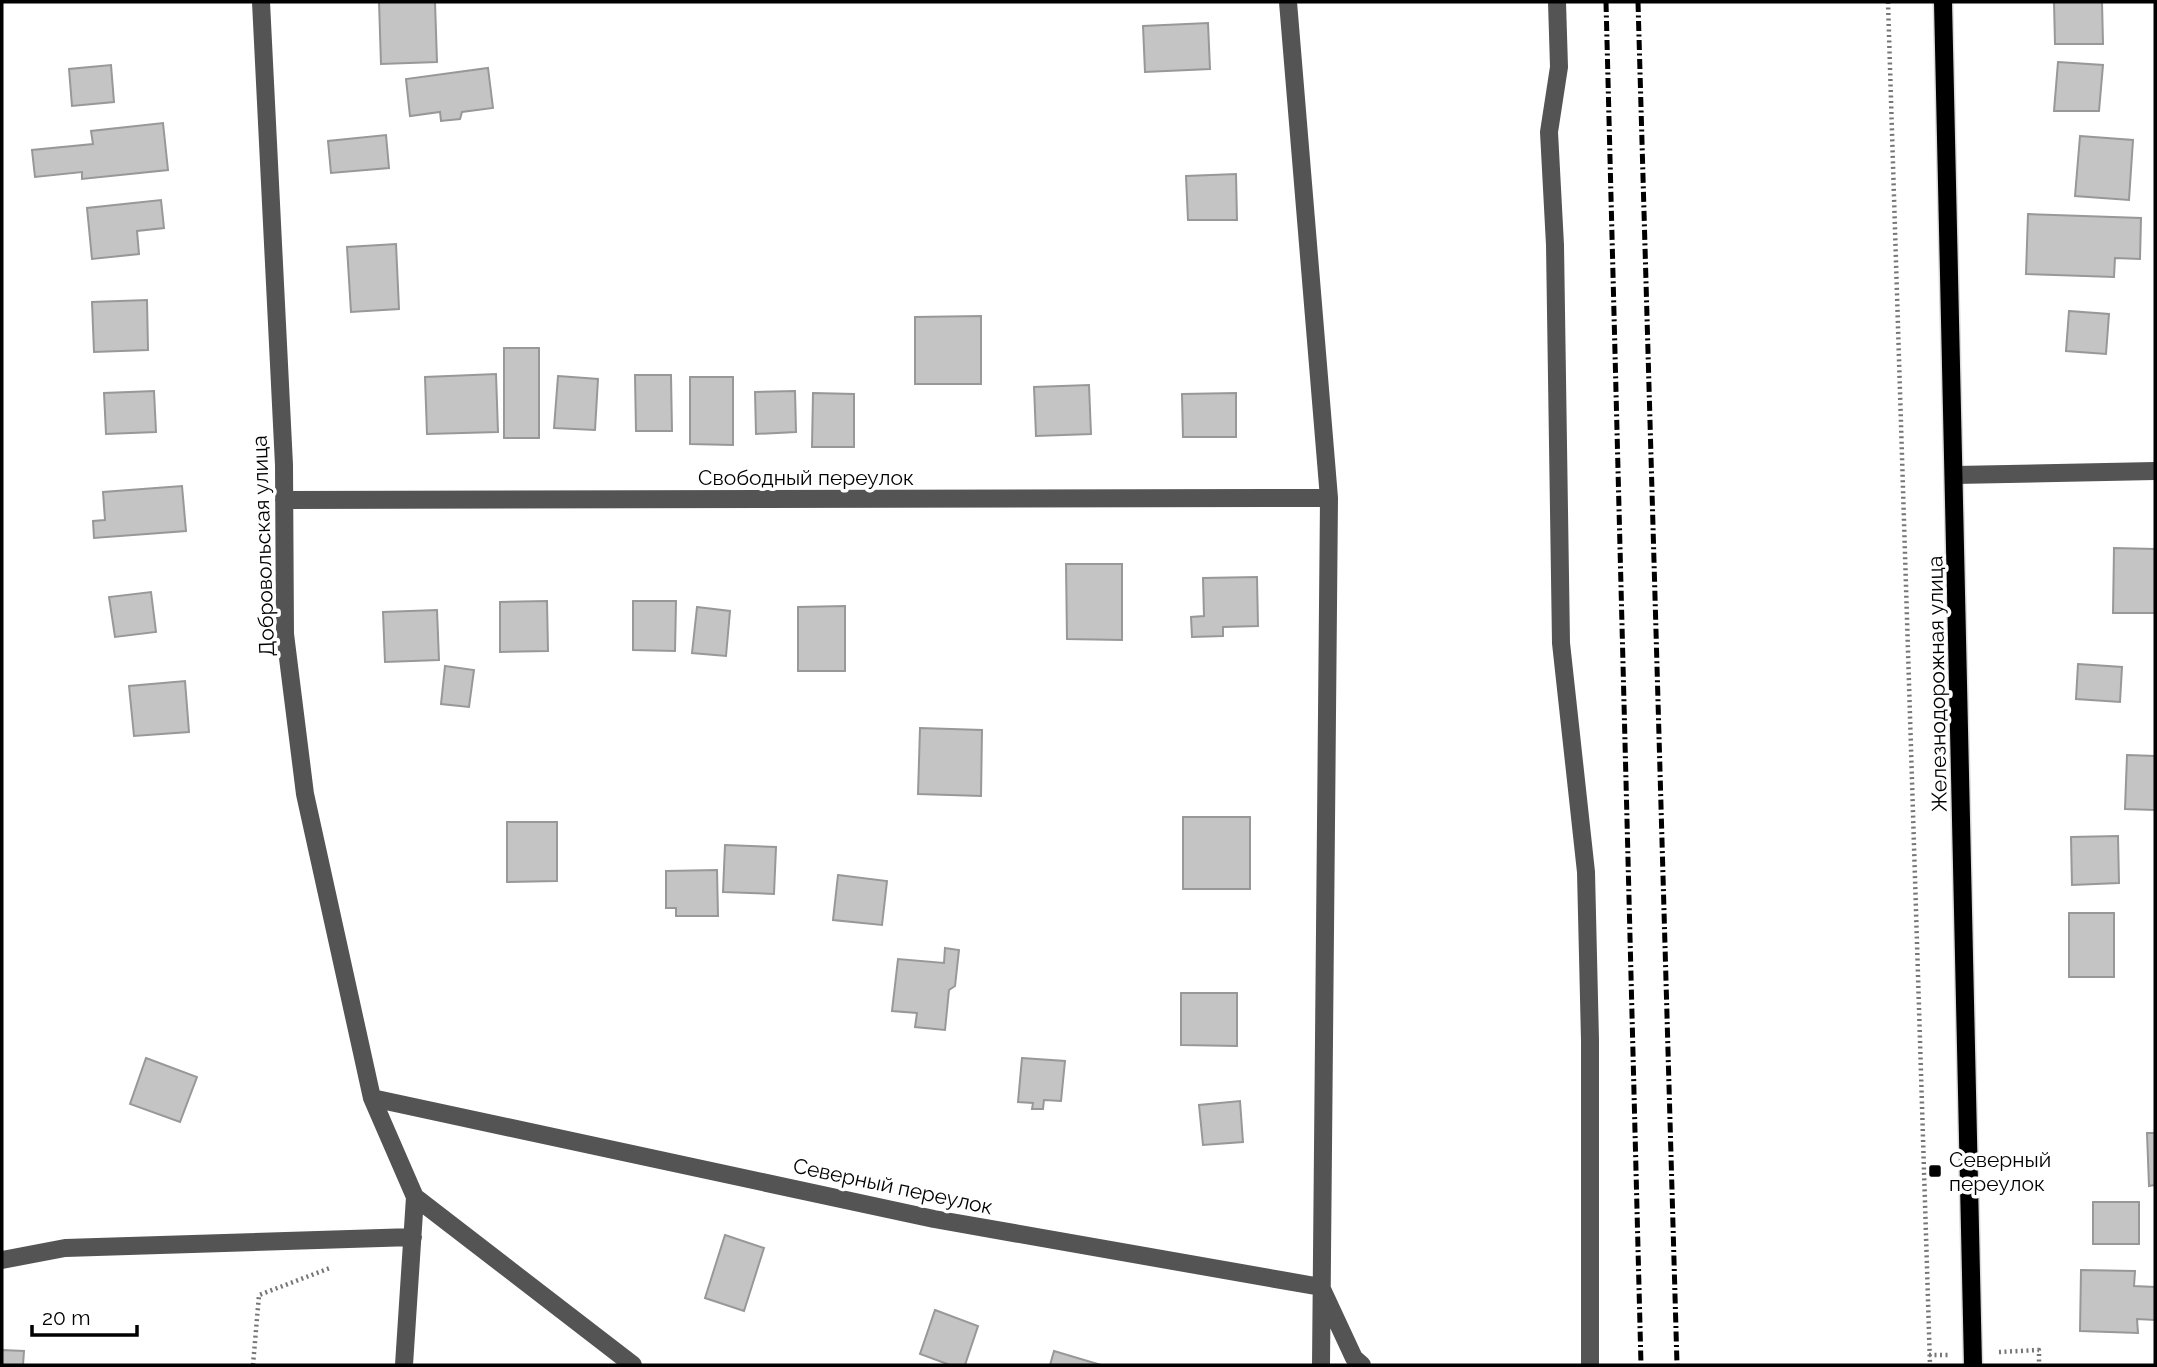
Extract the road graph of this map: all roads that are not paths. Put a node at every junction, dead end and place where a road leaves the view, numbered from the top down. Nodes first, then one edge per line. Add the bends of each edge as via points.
1 (261, 2) edge
2 (1288, 2) edge
3 (1557, 2) edge
4 (1943, 2) edge
5 (2155, 471) edge
6 (1955, 475) junction
7 (1329, 498) junction
8 (284, 500) junction
9 (372, 1098) junction
10 (415, 1197) junction
11 (413, 1237) junction
12 (2, 1260) edge
13 (1321, 1287) junction
14 (404, 1365) edge
15 (632, 1365) edge
16 (1321, 1365) edge
17 (1362, 1365) edge
18 (1590, 1365) edge
19 (1973, 1365) edge

1 - 8 street, Добровольская улица
2 - 7 street
3 - 18 street via 1559,67 1549,132 1562,643 1586,872
4 - 6 main road, Железнодорожная улица
5 - 6 street
6 - 19 main road, Железнодорожная улица
7 - 8 street, Свободный переулок
7 - 13 street
8 - 9 street, Добровольская улица via 285,634 305,794
9 - 10 street, Добровольская улица
9 - 13 street, Северный переулок via 934,1219
10 - 11 street
10 - 15 street
11 - 12 street via 65,1248
11 - 14 street
13 - 16 street
13 - 17 street via 1354,1358

